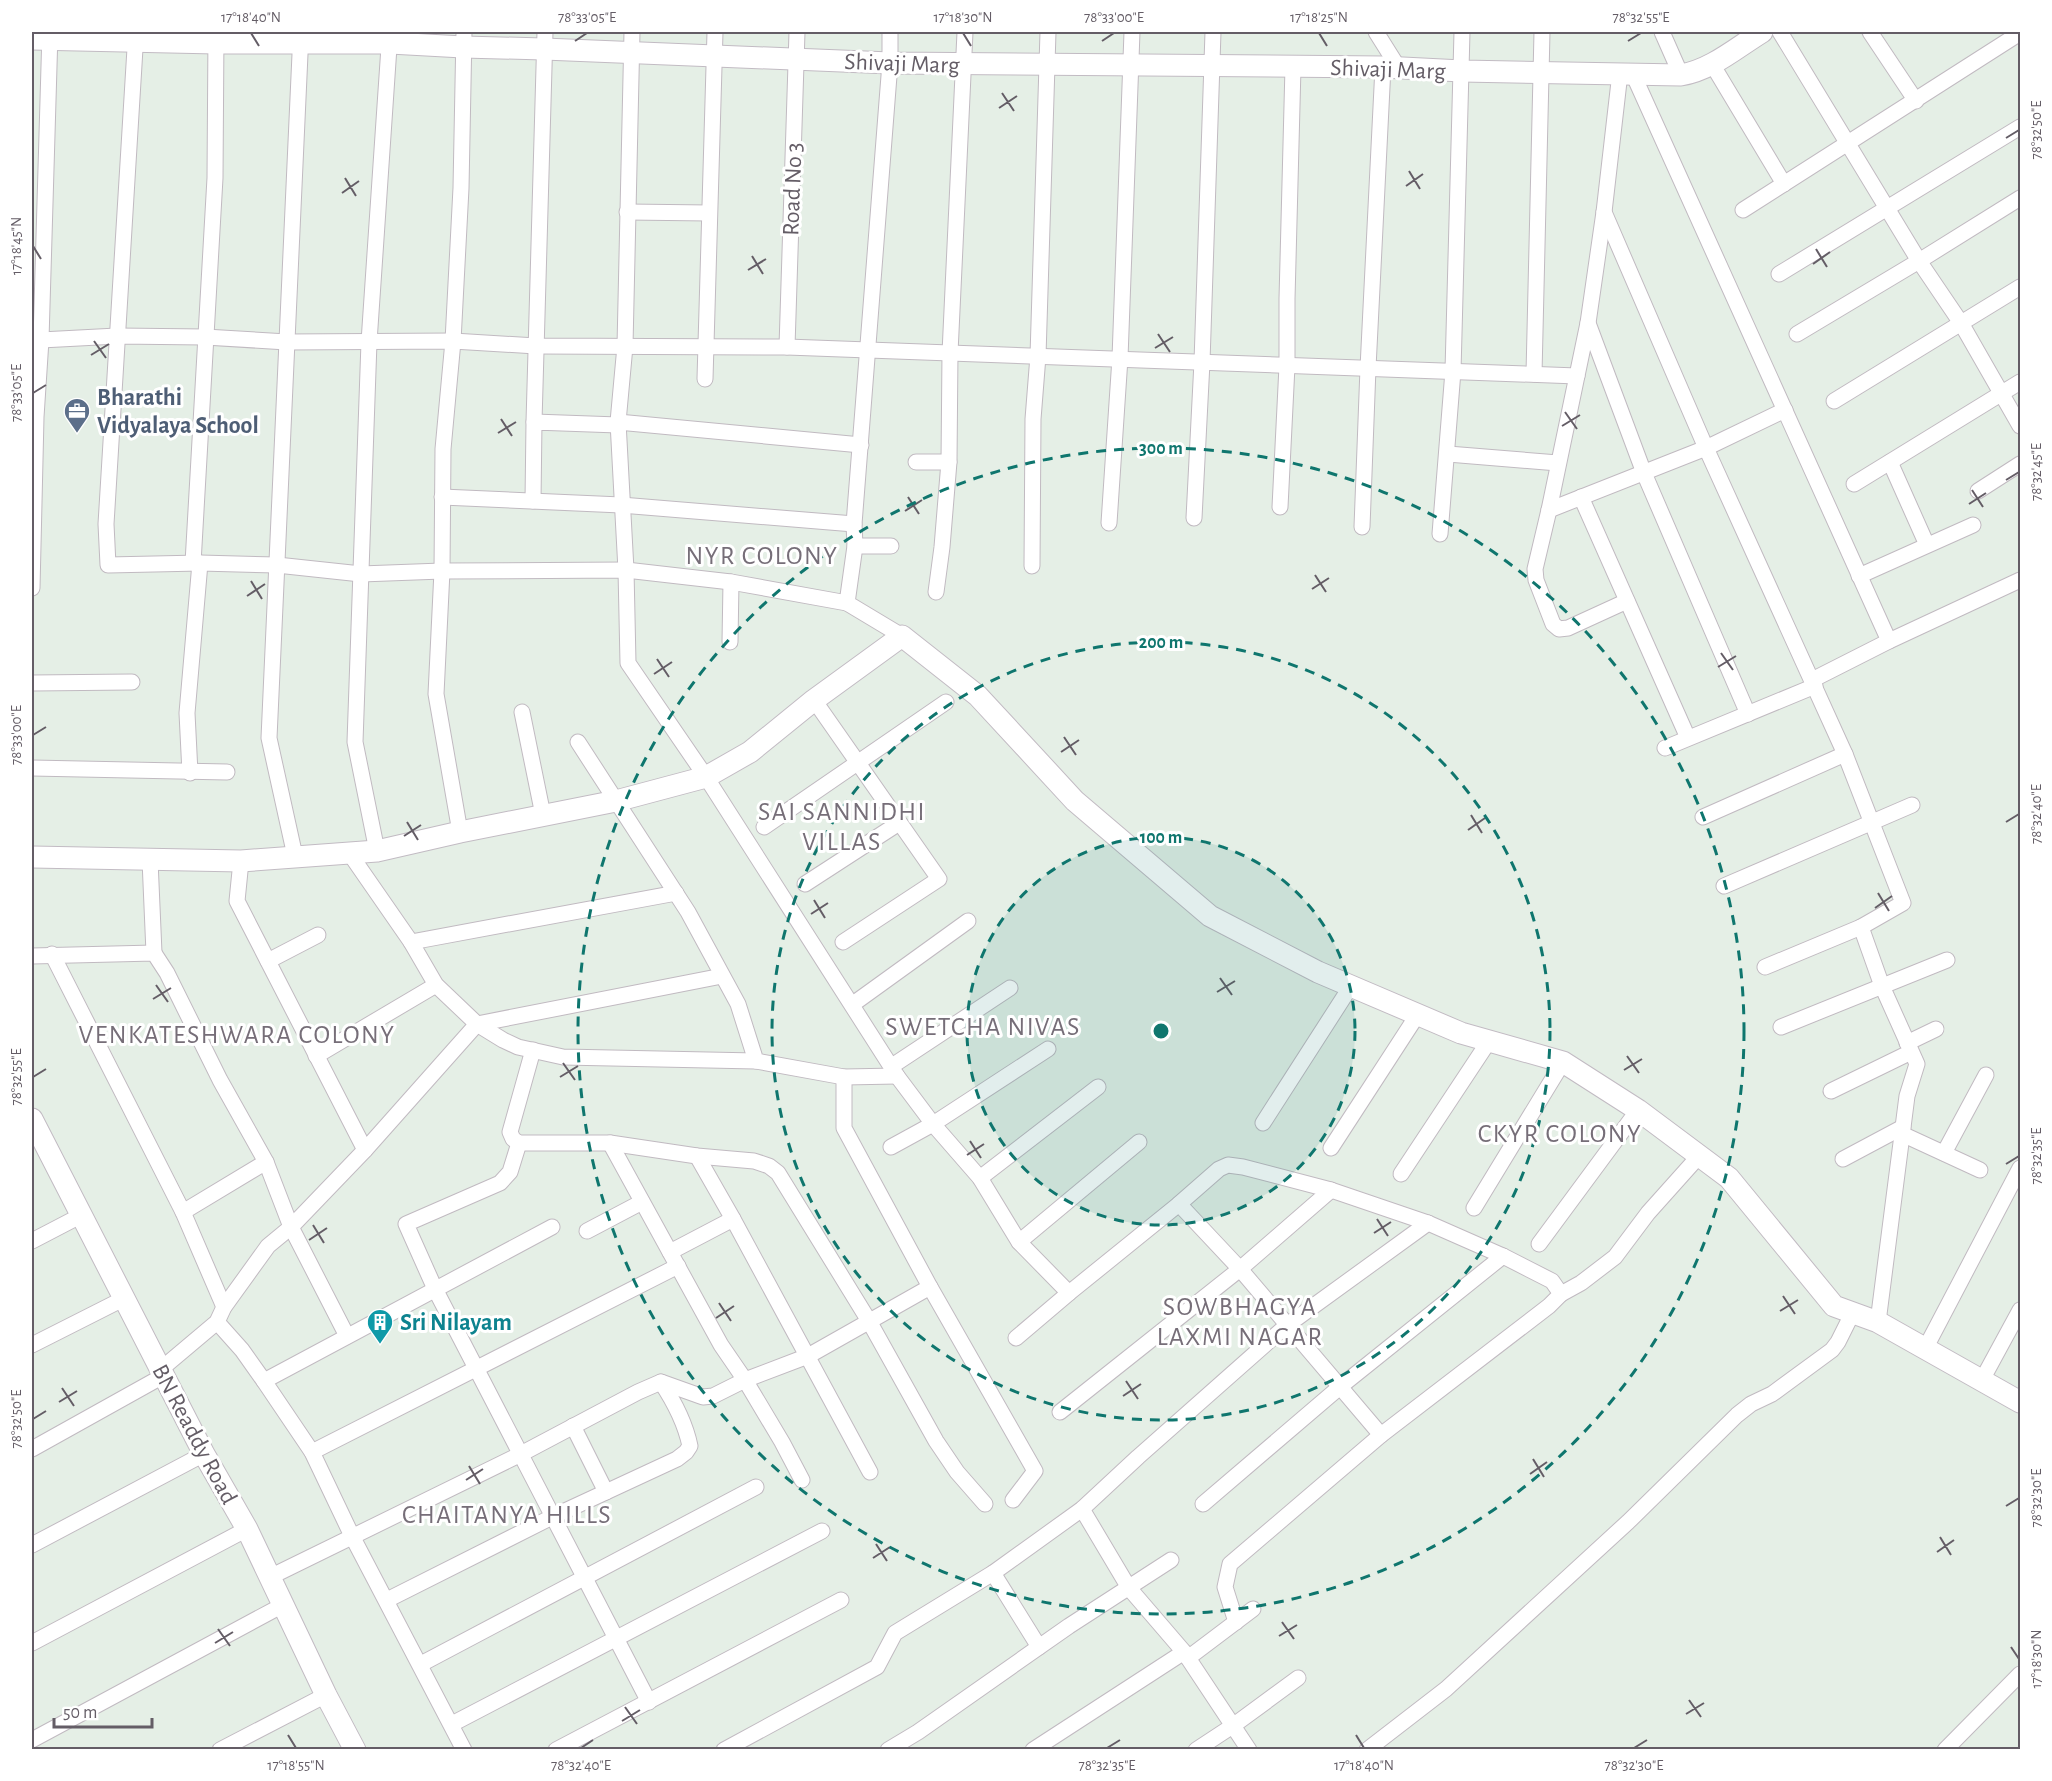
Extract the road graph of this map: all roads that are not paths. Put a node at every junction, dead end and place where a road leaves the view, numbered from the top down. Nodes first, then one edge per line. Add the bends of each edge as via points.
1 (632, 32) edge
2 (715, 32) edge
3 (797, 32) edge
4 (890, 32) edge
5 (965, 32) edge
6 (1048, 32) edge
7 (1132, 32) edge
8 (1213, 32) edge
9 (1376, 32) edge
10 (1462, 32) edge
11 (1542, 32) edge
12 (1662, 32) edge
13 (1762, 32) edge
14 (1779, 32) edge
15 (1870, 32) edge
16 (2020, 33) edge
17 (44, 36) edge
18 (136, 36) edge
19 (216, 37) edge
20 (300, 37) edge
21 (390, 37) edge
22 (464, 39) edge
23 (545, 40) edge
24 (631, 53) junction
25 (714, 56) junction
26 (796, 59) junction
27 (890, 63) junction
28 (965, 64) junction
29 (1212, 64) junction
30 (1712, 64) junction
31 (1132, 65) junction
32 (1047, 66) junction
33 (1293, 67) junction
34 (1391, 67) junction
35 (1462, 71) junction
36 (1541, 72) junction
37 (1627, 74) junction
38 (1681, 75) junction
39 (1916, 101) junction
40 (2020, 127) edge
41 (1848, 144) junction
42 (1784, 184) junction
43 (2020, 198) edge
44 (1887, 208) junction
45 (1743, 210) dead end
46 (627, 212) junction
47 (1604, 212) junction
48 (709, 213) junction
49 (1919, 261) junction
50 (1779, 274) dead end
51 (2020, 287) edge
52 (1588, 323) junction
53 (1961, 323) junction
54 (1797, 334) dead end
55 (117, 336) junction
56 (205, 337) junction
57 (36, 339) edge
58 (453, 341) junction
59 (287, 342) junction
60 (369, 342) junction
61 (625, 345) junction
62 (536, 346) junction
63 (705, 346) junction
64 (787, 347) junction
65 (868, 349) junction
66 (950, 353) junction
67 (1038, 356) junction
68 (1120, 358) junction
69 (1202, 362) junction
70 (1287, 366) junction
71 (1368, 368) junction
72 (1453, 371) junction
73 (1534, 374) junction
74 (1576, 376) junction
75 (705, 379) dead end
76 (2020, 382) edge
77 (2001, 394) junction
78 (1834, 401) dead end
79 (1785, 410) junction
80 (34, 417) edge
81 (534, 422) junction
82 (618, 423) junction
83 (2020, 426) edge
84 (861, 445) junction
85 (1706, 448) junction
86 (1448, 454) junction
87 (916, 462) dead end
88 (949, 462) junction
89 (1890, 462) junction
90 (1558, 463) junction
91 (2020, 464) edge
92 (1644, 473) junction
93 (1854, 484) dead end
94 (1978, 491) dead end
95 (442, 496) junction
96 (1581, 497) junction
97 (533, 501) junction
98 (621, 506) junction
99 (1280, 507) dead end
100 (1549, 510) junction
101 (1194, 518) dead end
102 (1109, 523) dead end
103 (854, 524) junction
104 (1973, 525) dead end
105 (1362, 527) dead end
106 (1440, 534) dead end
107 (1927, 545) junction
108 (855, 546) junction
109 (891, 546) dead end
110 (196, 563) junction
111 (277, 565) junction
112 (1032, 566) dead end
113 (626, 570) junction
114 (442, 571) junction
115 (361, 574) junction
116 (1859, 576) junction
117 (2020, 580) edge
118 (731, 582) junction
119 (32, 588) edge
120 (936, 592) dead end
121 (1627, 601) junction
122 (847, 603) junction
123 (902, 636) junction
124 (1890, 641) junction
125 (730, 642) dead end
126 (132, 682) dead end
127 (32, 683) edge
128 (1814, 683) junction
129 (814, 700) junction
130 (946, 702) dead end
131 (522, 711) dead end
132 (1748, 714) junction
133 (1688, 738) junction
134 (578, 742) dead end
135 (1665, 748) dead end
136 (1845, 754) junction
137 (858, 763) junction
138 (32, 768) edge
139 (227, 772) dead end
140 (190, 773) junction
141 (706, 777) junction
142 (616, 801) junction
143 (1912, 805) dead end
144 (543, 815) junction
145 (1703, 817) dead end
146 (1872, 822) junction
147 (899, 823) junction
148 (764, 827) dead end
149 (460, 832) junction
150 (376, 852) junction
151 (350, 854) junction
152 (295, 856) junction
153 (32, 857) edge
154 (150, 860) junction
155 (241, 861) junction
156 (805, 884) dead end
157 (1724, 886) dead end
158 (676, 893) junction
159 (968, 921) dead end
160 (1861, 927) junction
161 (318, 935) dead end
162 (411, 942) junction
163 (843, 942) dead end
164 (154, 953) junction
165 (52, 954) junction
166 (32, 956) edge
167 (1947, 960) dead end
168 (268, 961) junction
169 (1765, 967) dead end
170 (722, 976) junction
171 (436, 985) junction
172 (1351, 986) junction
173 (1882, 986) junction
174 (1010, 988) dead end
175 (853, 1004) junction
176 (1418, 1014) junction
177 (477, 1024) junction
178 (1781, 1027) dead end
179 (1936, 1029) dead end
180 (1489, 1041) junction
181 (1909, 1048) junction
182 (1048, 1049) dead end
183 (533, 1050) junction
184 (316, 1056) junction
185 (756, 1062) junction
186 (1563, 1062) junction
187 (895, 1071) junction
188 (1986, 1075) dead end
189 (844, 1077) junction
190 (1098, 1087) dead end
191 (1831, 1091) dead end
192 (1638, 1110) junction
193 (32, 1119) edge
194 (1263, 1123) dead end
195 (933, 1124) junction
196 (1903, 1131) junction
197 (37, 1142) edge
198 (1139, 1142) dead end
199 (519, 1143) junction
200 (610, 1143) junction
201 (891, 1146) dead end
202 (1330, 1148) dead end
203 (365, 1150) junction
204 (1944, 1153) junction
205 (1699, 1155) junction
206 (696, 1156) junction
207 (1843, 1159) dead end
208 (266, 1162) junction
209 (2020, 1168) edge
210 (1980, 1170) dead end
211 (1401, 1174) dead end
212 (980, 1178) junction
213 (1331, 1190) junction
214 (642, 1202) junction
215 (1179, 1204) junction
216 (1474, 1208) dead end
217 (183, 1212) junction
218 (80, 1216) junction
219 (733, 1219) junction
220 (1428, 1223) junction
221 (291, 1227) junction
222 (552, 1227) dead end
223 (587, 1232) dead end
224 (32, 1241) edge
225 (1019, 1242) junction
226 (1539, 1244) dead end
227 (670, 1252) junction
228 (1503, 1256) junction
229 (678, 1266) junction
230 (1239, 1269) junction
231 (930, 1287) junction
232 (435, 1289) junction
233 (1069, 1293) junction
234 (1561, 1294) junction
235 (123, 1299) junction
236 (224, 1307) junction
237 (2020, 1310) edge
238 (1851, 1314) junction
239 (869, 1321) junction
240 (217, 1322) junction
241 (1878, 1322) junction
242 (1286, 1326) junction
243 (347, 1336) junction
244 (1016, 1338) dead end
245 (32, 1345) edge
246 (1925, 1349) junction
247 (808, 1356) junction
248 (477, 1370) junction
249 (161, 1373) junction
250 (745, 1380) junction
251 (1982, 1380) junction
252 (264, 1381) junction
253 (661, 1382) junction
254 (1341, 1386) junction
255 (2020, 1402) edge
256 (1060, 1412) dead end
257 (573, 1426) junction
258 (1381, 1436) junction
259 (32, 1449) edge
260 (312, 1452) junction
261 (204, 1455) junction
262 (519, 1455) junction
263 (870, 1472) dead end
264 (802, 1480) dead end
265 (756, 1488) dead end
266 (606, 1492) junction
267 (1013, 1500) dead end
268 (985, 1504) dead end
269 (1203, 1504) dead end
270 (1083, 1509) junction
271 (552, 1516) junction
272 (247, 1529) junction
273 (822, 1531) dead end
274 (352, 1536) junction
275 (32, 1545) edge
276 (1171, 1560) dead end
277 (993, 1573) junction
278 (270, 1577) junction
279 (584, 1578) junction
280 (1129, 1588) junction
281 (387, 1600) junction
282 (841, 1600) dead end
283 (283, 1605) junction
284 (1253, 1609) dead end
285 (1236, 1622) junction
286 (616, 1639) junction
287 (32, 1643) edge
288 (1039, 1647) junction
289 (1186, 1655) junction
290 (421, 1664) junction
291 (2020, 1674) edge
292 (1298, 1678) dead end
293 (326, 1695) junction
294 (649, 1702) junction
295 (452, 1725) junction
296 (1234, 1725) junction
297 (32, 1740) edge
298 (740, 1746) edge
299 (220, 1749) edge
300 (355, 1749) edge
301 (464, 1749) edge
302 (556, 1749) edge
303 (724, 1749) edge
304 (888, 1749) edge
305 (1033, 1749) edge
306 (1196, 1749) edge
307 (1249, 1749) edge
308 (1367, 1749) edge
309 (1945, 1749) edge

1 - 24 street
2 - 25 street
3 - 26 street, Road No 3
4 - 27 street
5 - 28 street
6 - 32 street
7 - 31 street
8 - 29 street
9 - 34 street
10 - 35 street
11 - 36 street
12 - 38 street
13 - 30 street, Shivaji Marg
14 - 41 street
15 - 39 street
16 - 39 street
17 - 18 street, Shivaji Marg
17 - 57 street
18 - 19 street, Shivaji Marg
18 - 55 street
19 - 20 street, Shivaji Marg
19 - 56 street via 215,178
20 - 21 street, Shivaji Marg
20 - 59 street
21 - 22 street, Shivaji Marg
21 - 60 street
22 - 23 street, Shivaji Marg
22 - 58 street
23 - 24 street, Shivaji Marg
23 - 62 street
24 - 25 street, Shivaji Marg
24 - 46 street
25 - 26 street, Shivaji Marg
25 - 48 street
26 - 27 street, Shivaji Marg
26 - 64 street, Road No 3
27 - 28 street, Shivaji Marg
27 - 65 street
28 - 32 street, Shivaji Marg
28 - 66 street
29 - 31 street, Shivaji Marg
29 - 33 street, Shivaji Marg
29 - 69 street
30 - 38 street, Shivaji Marg
30 - 42 street
31 - 32 street, Shivaji Marg
31 - 68 street
32 - 67 street
33 - 34 street, Shivaji Marg
33 - 70 street
34 - 35 street, Shivaji Marg
34 - 71 street
35 - 36 street, Shivaji Marg
35 - 72 street
36 - 37 street, Shivaji Marg
36 - 73 street
37 - 38 street, Shivaji Marg
37 - 47 street
37 - 79 street
39 - 41 street
40 - 44 street
41 - 42 street
41 - 44 street
42 - 45 street
43 - 49 street
44 - 49 street
44 - 50 street
46 - 48 street
46 - 61 street
47 - 52 street
47 - 85 street
48 - 63 street
49 - 53 street
49 - 54 street
51 - 53 street
52 - 74 street
52 - 92 street
53 - 77 street
53 - 78 street
55 - 56 street
55 - 57 street
55 - 110 street via 105,524 108,565
56 - 59 street
56 - 110 street
57 - 80 street
58 - 60 street
58 - 62 street
58 - 95 street
59 - 60 street
59 - 111 street
60 - 115 street
61 - 62 street
61 - 63 street
61 - 82 street
62 - 81 street
63 - 64 street
63 - 75 street
64 - 65 street
65 - 66 street
65 - 84 street
66 - 67 street
66 - 88 street
67 - 68 street
67 - 112 street via 1033,419
68 - 69 street
68 - 102 street
69 - 70 street
69 - 101 street
70 - 71 street
70 - 99 street
71 - 72 street
71 - 105 street
72 - 73 street
72 - 86 street
73 - 74 street
74 - 90 street
76 - 77 street
77 - 83 street
77 - 89 street
79 - 85 street
79 - 116 street
80 - 119 street
81 - 82 street
81 - 97 street
82 - 84 street
82 - 98 street
84 - 103 street
85 - 92 street
85 - 128 street
86 - 90 street
86 - 106 street
87 - 88 street
88 - 120 street
89 - 93 street
89 - 107 street
90 - 100 street
91 - 94 street
92 - 96 street
92 - 132 street
95 - 97 street
95 - 114 street
96 - 100 street
96 - 121 street
97 - 98 street
98 - 103 street
98 - 113 street
100 - 121 street via 1535,569 1553,624 1560,629 1568,628
103 - 108 street
104 - 107 street
107 - 116 street
108 - 109 street
108 - 122 street
110 - 111 street
110 - 140 street via 187,713
111 - 115 street
111 - 152 street via 269,738
113 - 114 street
113 - 118 street
113 - 141 street via 628,663
114 - 115 street
114 - 149 street via 436,694
115 - 150 street via 355,742
116 - 124 street
117 - 124 street
118 - 122 street
118 - 125 street
121 - 133 street
122 - 123 street
123 - 129 street
123 - 172 street via 978,696 1075,801 1210,916
124 - 128 street
126 - 127 street
128 - 132 street
128 - 136 street
129 - 137 street
129 - 141 street via 750,752
130 - 137 street
131 - 144 street
132 - 133 street
133 - 135 street
134 - 142 street
136 - 145 street
136 - 146 street
137 - 147 street
137 - 148 street
138 - 140 street
139 - 140 street
141 - 142 street
141 - 175 street
142 - 144 street
142 - 158 street
143 - 146 street
144 - 149 street
146 - 157 street
146 - 160 street via 1903,903
147 - 156 street
147 - 163 street via 939,879
149 - 150 street
150 - 151 street
151 - 152 street
151 - 162 street
152 - 155 street
153 - 154 street
154 - 155 street
154 - 164 street
155 - 168 street via 237,901
158 - 162 street
158 - 170 street
159 - 175 street
160 - 169 street
160 - 173 street
161 - 168 street
162 - 171 street
164 - 165 street
164 - 208 street
165 - 166 street
165 - 217 street
167 - 173 street
168 - 184 street
170 - 177 street
170 - 185 street via 738,1004
171 - 177 street
171 - 184 street
172 - 176 street
172 - 194 street
173 - 178 street
173 - 181 street
174 - 187 street
175 - 187 street
176 - 180 street
176 - 202 street
177 - 183 street via 518,1047
177 - 203 street
179 - 181 street
180 - 186 street
180 - 211 street
181 - 191 street
181 - 196 street via 1917,1064 1907,1096
182 - 195 street
183 - 185 street via 563,1057
183 - 199 street via 510,1132
184 - 203 street
185 - 189 street
186 - 192 street
186 - 216 street
187 - 189 street
187 - 195 street
188 - 204 street
189 - 231 street via 844,1128
190 - 212 street
192 - 205 street
192 - 226 street
193 - 197 street, BN Readdy Road
195 - 201 street
195 - 212 street
196 - 204 street
196 - 207 street
196 - 241 street
197 - 218 street, BN Readdy Road
198 - 225 street
199 - 200 street
199 - 232 street via 510,1172 500,1183 406,1224
200 - 206 street
200 - 214 street
203 - 221 street
204 - 210 street
205 - 234 street via 1615,1257
205 - 238 street via 1729,1178 1834,1306
206 - 219 street
206 - 239 street via 754,1161 778,1173
208 - 217 street
208 - 221 street
209 - 246 street
212 - 225 street
213 - 215 street via 1228,1166 1219,1169
213 - 220 street
213 - 230 street
214 - 223 street
214 - 227 street
215 - 230 street
215 - 233 street
217 - 236 street
218 - 224 street
218 - 235 street, BN Readdy Road
219 - 227 street
219 - 247 street
220 - 228 street
220 - 242 street
221 - 236 street via 268,1246
221 - 243 street
222 - 232 street
225 - 233 street
227 - 229 street
228 - 234 street via 1552,1281
228 - 254 street
229 - 248 street
229 - 250 street
230 - 242 street
230 - 256 street
231 - 239 street
231 - 267 street via 1035,1471
232 - 243 street
232 - 248 street
233 - 244 street
234 - 258 street
235 - 245 street
235 - 249 street, BN Readdy Road
236 - 240 street
237 - 251 street
238 - 241 street
238 - 308 street via 1832,1350 1737,1415 1628,1522 1446,1689
239 - 247 street
239 - 268 street via 936,1441
240 - 249 street
240 - 252 street
241 - 246 street
242 - 254 street
242 - 270 street
243 - 252 street
246 - 251 street
247 - 250 street
247 - 263 street
248 - 260 street
248 - 262 street
249 - 259 street
249 - 261 street, BN Readdy Road
250 - 253 street via 703,1397
250 - 264 street
251 - 255 street
252 - 260 street
253 - 257 street
253 - 266 street via 677,1406 690,1446 677,1459
254 - 258 street
254 - 269 street
257 - 262 street
257 - 266 street
258 - 285 street via 1230,1564 1226,1587
260 - 274 street
261 - 272 street, BN Readdy Road
261 - 275 street
262 - 271 street
262 - 274 street
265 - 279 street
266 - 271 street
270 - 277 street
270 - 280 street
271 - 279 street
271 - 281 street
272 - 278 street, BN Readdy Road
272 - 287 street
273 - 286 street
274 - 278 street
274 - 281 street
276 - 280 street
277 - 288 street
277 - 298 street via 895,1633 877,1667
278 - 283 street, BN Readdy Road
279 - 286 street
279 - 290 street
280 - 288 street
280 - 289 street
281 - 290 street
282 - 294 street
283 - 293 street, BN Readdy Road
283 - 297 street
284 - 285 street
285 - 289 street
286 - 294 street
286 - 295 street
288 - 304 street
289 - 296 street
289 - 305 street
290 - 295 street
291 - 309 street
292 - 296 street
293 - 299 street
293 - 300 street, BN Readdy Road
294 - 302 street
295 - 301 street
296 - 306 street
296 - 307 street
298 - 303 street

